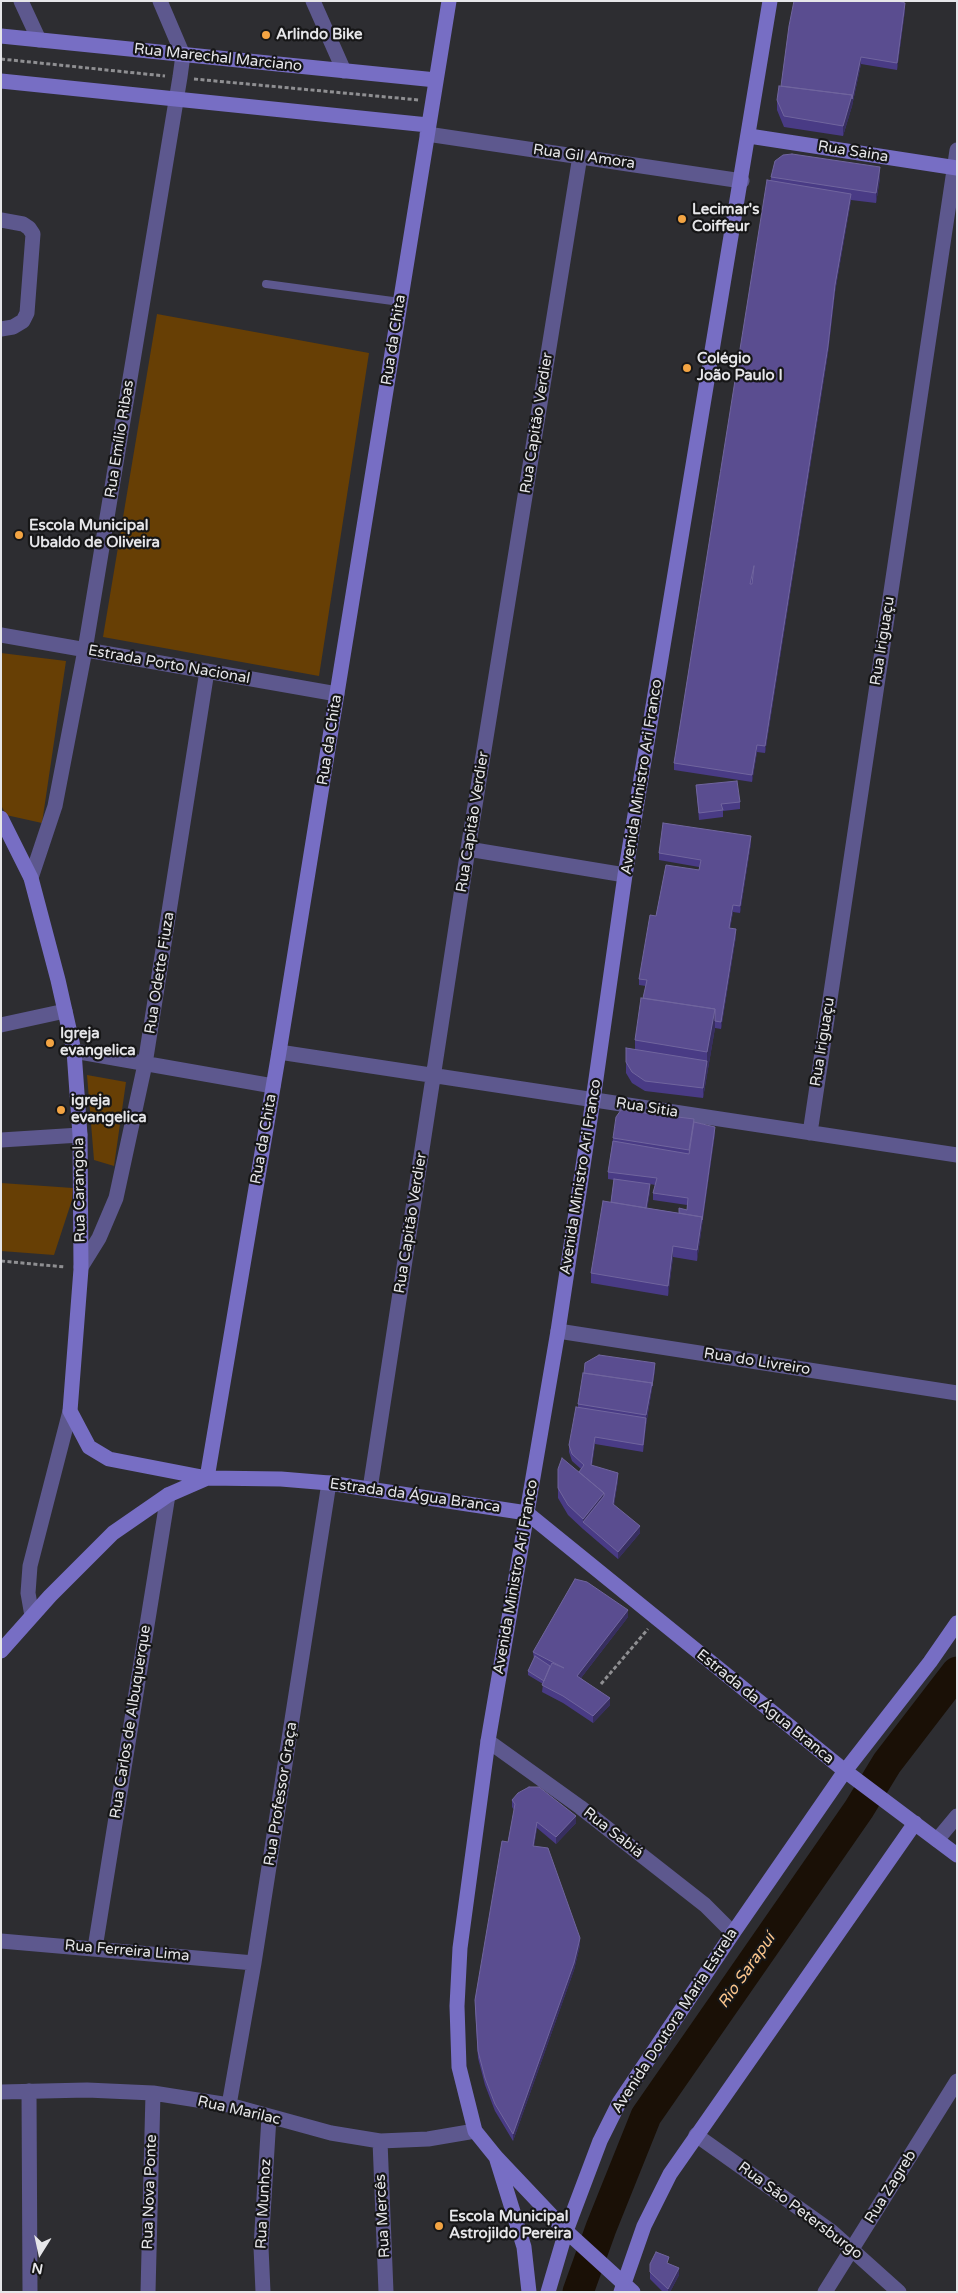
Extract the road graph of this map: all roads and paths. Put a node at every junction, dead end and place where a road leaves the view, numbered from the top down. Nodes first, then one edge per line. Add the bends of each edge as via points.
1 (20, 1) edge
2 (160, 1) edge
3 (313, 1) edge
4 (449, 1) edge
5 (770, 1) edge
6 (1, 36) edge
7 (39, 40) junction
8 (183, 54) junction
9 (1, 59) edge
10 (344, 71) junction
11 (180, 77) junction
12 (436, 80) junction
13 (1, 81) edge
14 (177, 99) junction
15 (432, 101) junction
16 (427, 129) junction
17 (749, 136) junction
18 (957, 150) edge
19 (580, 156) junction
20 (955, 167) edge
21 (742, 180) junction
22 (1, 220) edge
23 (266, 284) dead end
24 (400, 302) junction
25 (1, 329) edge
26 (1, 635) edge
27 (85, 650) junction
28 (208, 671) junction
29 (337, 694) junction
30 (1, 818) edge
31 (468, 850) junction
32 (625, 874) junction
33 (31, 878) junction
34 (65, 1011) junction
35 (1, 1024) edge
36 (74, 1052) junction
37 (279, 1052) junction
38 (145, 1064) junction
39 (434, 1076) junction
40 (273, 1086) junction
41 (593, 1100) junction
42 (810, 1133) junction
43 (80, 1135) junction
44 (1, 1140) edge
45 (957, 1156) edge
46 (1, 1261) edge
47 (81, 1268) junction
48 (558, 1331) junction
49 (957, 1393) edge
50 (70, 1411) junction
51 (207, 1478) junction
52 (329, 1483) junction
53 (370, 1489) junction
54 (168, 1495) junction
55 (527, 1513) junction
56 (32, 1616) junction
57 (657, 1619) junction
58 (957, 1623) edge
59 (1, 1651) edge
60 (601, 1684) dead end
61 (488, 1741) junction
62 (845, 1771) junction
63 (957, 1816) edge
64 (915, 1823) junction
65 (937, 1840) junction
66 (957, 1855) edge
67 (733, 1933) junction
68 (1, 1942) edge
69 (95, 1948) junction
70 (254, 1962) junction
71 (956, 2086) edge
72 (29, 2091) junction
73 (1, 2092) edge
74 (153, 2093) junction
75 (229, 2105) junction
76 (269, 2117) junction
77 (475, 2131) junction
78 (696, 2135) junction
79 (380, 2141) junction
80 (496, 2157) junction
81 (571, 2236) junction
82 (853, 2249) junction
83 (625, 2289) edge
84 (30, 2292) edge
85 (148, 2292) edge
86 (262, 2292) edge
87 (386, 2292) edge
88 (529, 2292) edge
89 (548, 2292) edge
90 (825, 2292) edge
91 (899, 2292) edge

1 - 7 street
2 - 8 street
3 - 10 street
4 - 12 main road, Rua da Chita
5 - 17 main road, Avenida Ministro Ari Franco
6 - 7 main road, Rua Marechal Marciano
7 - 8 main road, Rua Marechal Marciano
8 - 10 main road, Rua Marechal Marciano
8 - 11 street, Rua Emílio Ribas
9 - 11 path
10 - 12 main road, Rua Marechal Marciano
11 - 14 street, Rua Emílio Ribas
11 - 15 path
12 - 15 main road, Rua da Chita
13 - 14 main road
14 - 16 main road
14 - 27 street, Rua Emílio Ribas
15 - 16 main road, Rua da Chita
16 - 19 street, Rua Gil Amora
16 - 24 main road, Rua da Chita
17 - 20 main road, Rua Saina
17 - 21 main road, Avenida Ministro Ari Franco
18 - 20 street, Rua Iriguaçu
19 - 21 street, Rua Gil Amora
19 - 31 street, Rua Capitão Verdier
20 - 42 street, Rua Iriguaçu
21 - 32 main road, Avenida Ministro Ari Franco
22 - 25 street via 23,224 33,234 27,313 23,321
23 - 24 lane
24 - 29 main road, Rua da Chita
26 - 27 street, Estrada Porto Nacional
27 - 28 street, Estrada Porto Nacional
27 - 33 street, Rua Emílio Ribas via 55,806
28 - 29 street, Estrada Porto Nacional
28 - 38 street, Rua Odette Fiuza
29 - 37 main road, Rua da Chita
30 - 33 main road, Rua Carangola
31 - 32 street
31 - 39 street, Rua Capitão Verdier
32 - 41 main road, Avenida Ministro Ari Franco
33 - 34 main road, Rua Carangola
34 - 35 street
34 - 36 main road, Rua Carangola
36 - 38 street
36 - 43 main road, Rua Carangola
37 - 39 street, Rua Sitia
37 - 40 main road, Rua da Chita
38 - 40 street
38 - 47 street, Rua Odette Fiuza via 116,1198 99,1238
39 - 41 street, Rua Sitia
39 - 53 street, Rua Capitão Verdier
40 - 51 main road, Rua da Chita
41 - 42 street, Rua Sitia
41 - 48 main road, Avenida Ministro Ari Franco
42 - 45 street, Rua Sitia
43 - 44 street
43 - 47 main road, Rua Carangola
46 - 47 path
47 - 50 main road, Rua Carangola
48 - 49 street, Rua do Livreiro
48 - 55 main road, Avenida Ministro Ari Franco
50 - 51 main road, Rua Carangola via 83,1439 109,1459
50 - 56 street via 30,1566 28,1593
51 - 52 main road, Estrada da Água Branca
51 - 54 main road, Estrada da Água Branca
52 - 53 main road, Estrada da Água Branca
52 - 70 street, Rua Professor Graça
53 - 55 main road, Estrada da Água Branca
54 - 56 main road, Estrada da Água Branca via 113,1533
54 - 69 street, Rua Carlos de Albuquerque
55 - 57 main road, Estrada da Água Branca
55 - 61 main road, Avenida Ministro Ari Franco
56 - 59 main road, Estrada da Água Branca
57 - 60 path
57 - 62 main road, Estrada da Água Branca
58 - 62 main road, Avenida Doutora Maria Estrela
61 - 67 street, Rua Sabiá via 580,1806 705,1905
61 - 77 main road, Avenida Ministro Ari Franco via 460,1948 457,2006 459,2067
62 - 64 main road, Estrada da Água Branca
62 - 67 main road, Avenida Doutora Maria Estrela
63 - 65 street
64 - 65 main road, Estrada da Água Branca
64 - 78 main road
65 - 66 main road, Estrada da Água Branca
67 - 81 main road, Avenida Doutora Maria Estrela via 619,2103 600,2140
68 - 69 street, Rua Ferreira Lima
69 - 70 street, Rua Ferreira Lima
70 - 75 street, Rua Professor Graça
71 - 82 street, Rua Zagreb
72 - 73 street, Rua Marilac
72 - 74 street, Rua Marilac
72 - 84 street
74 - 75 street, Rua Marilac
74 - 85 street, Rua Nova Ponte
75 - 76 street, Rua Marilac
76 - 79 street, Rua Marilac via 331,2133
76 - 86 street, Rua Munhoz via 261,2247
77 - 79 street, Rua Marilac via 428,2139
77 - 80 main road, Avenida Ministro Ari Franco
78 - 82 street, Rua São Petersburgo
78 - 83 main road via 670,2174 644,2226
79 - 87 street, Rua Mercês
80 - 81 main road, Avenida Ministro Ari Franco
80 - 88 main road via 524,2247
81 - 83 main road, Avenida Ministro Ari Franco via 612,2272
81 - 89 main road, Avenida Doutora Maria Estrela
82 - 90 street, Rua Zagreb
82 - 91 street, Rua São Petersburgo

